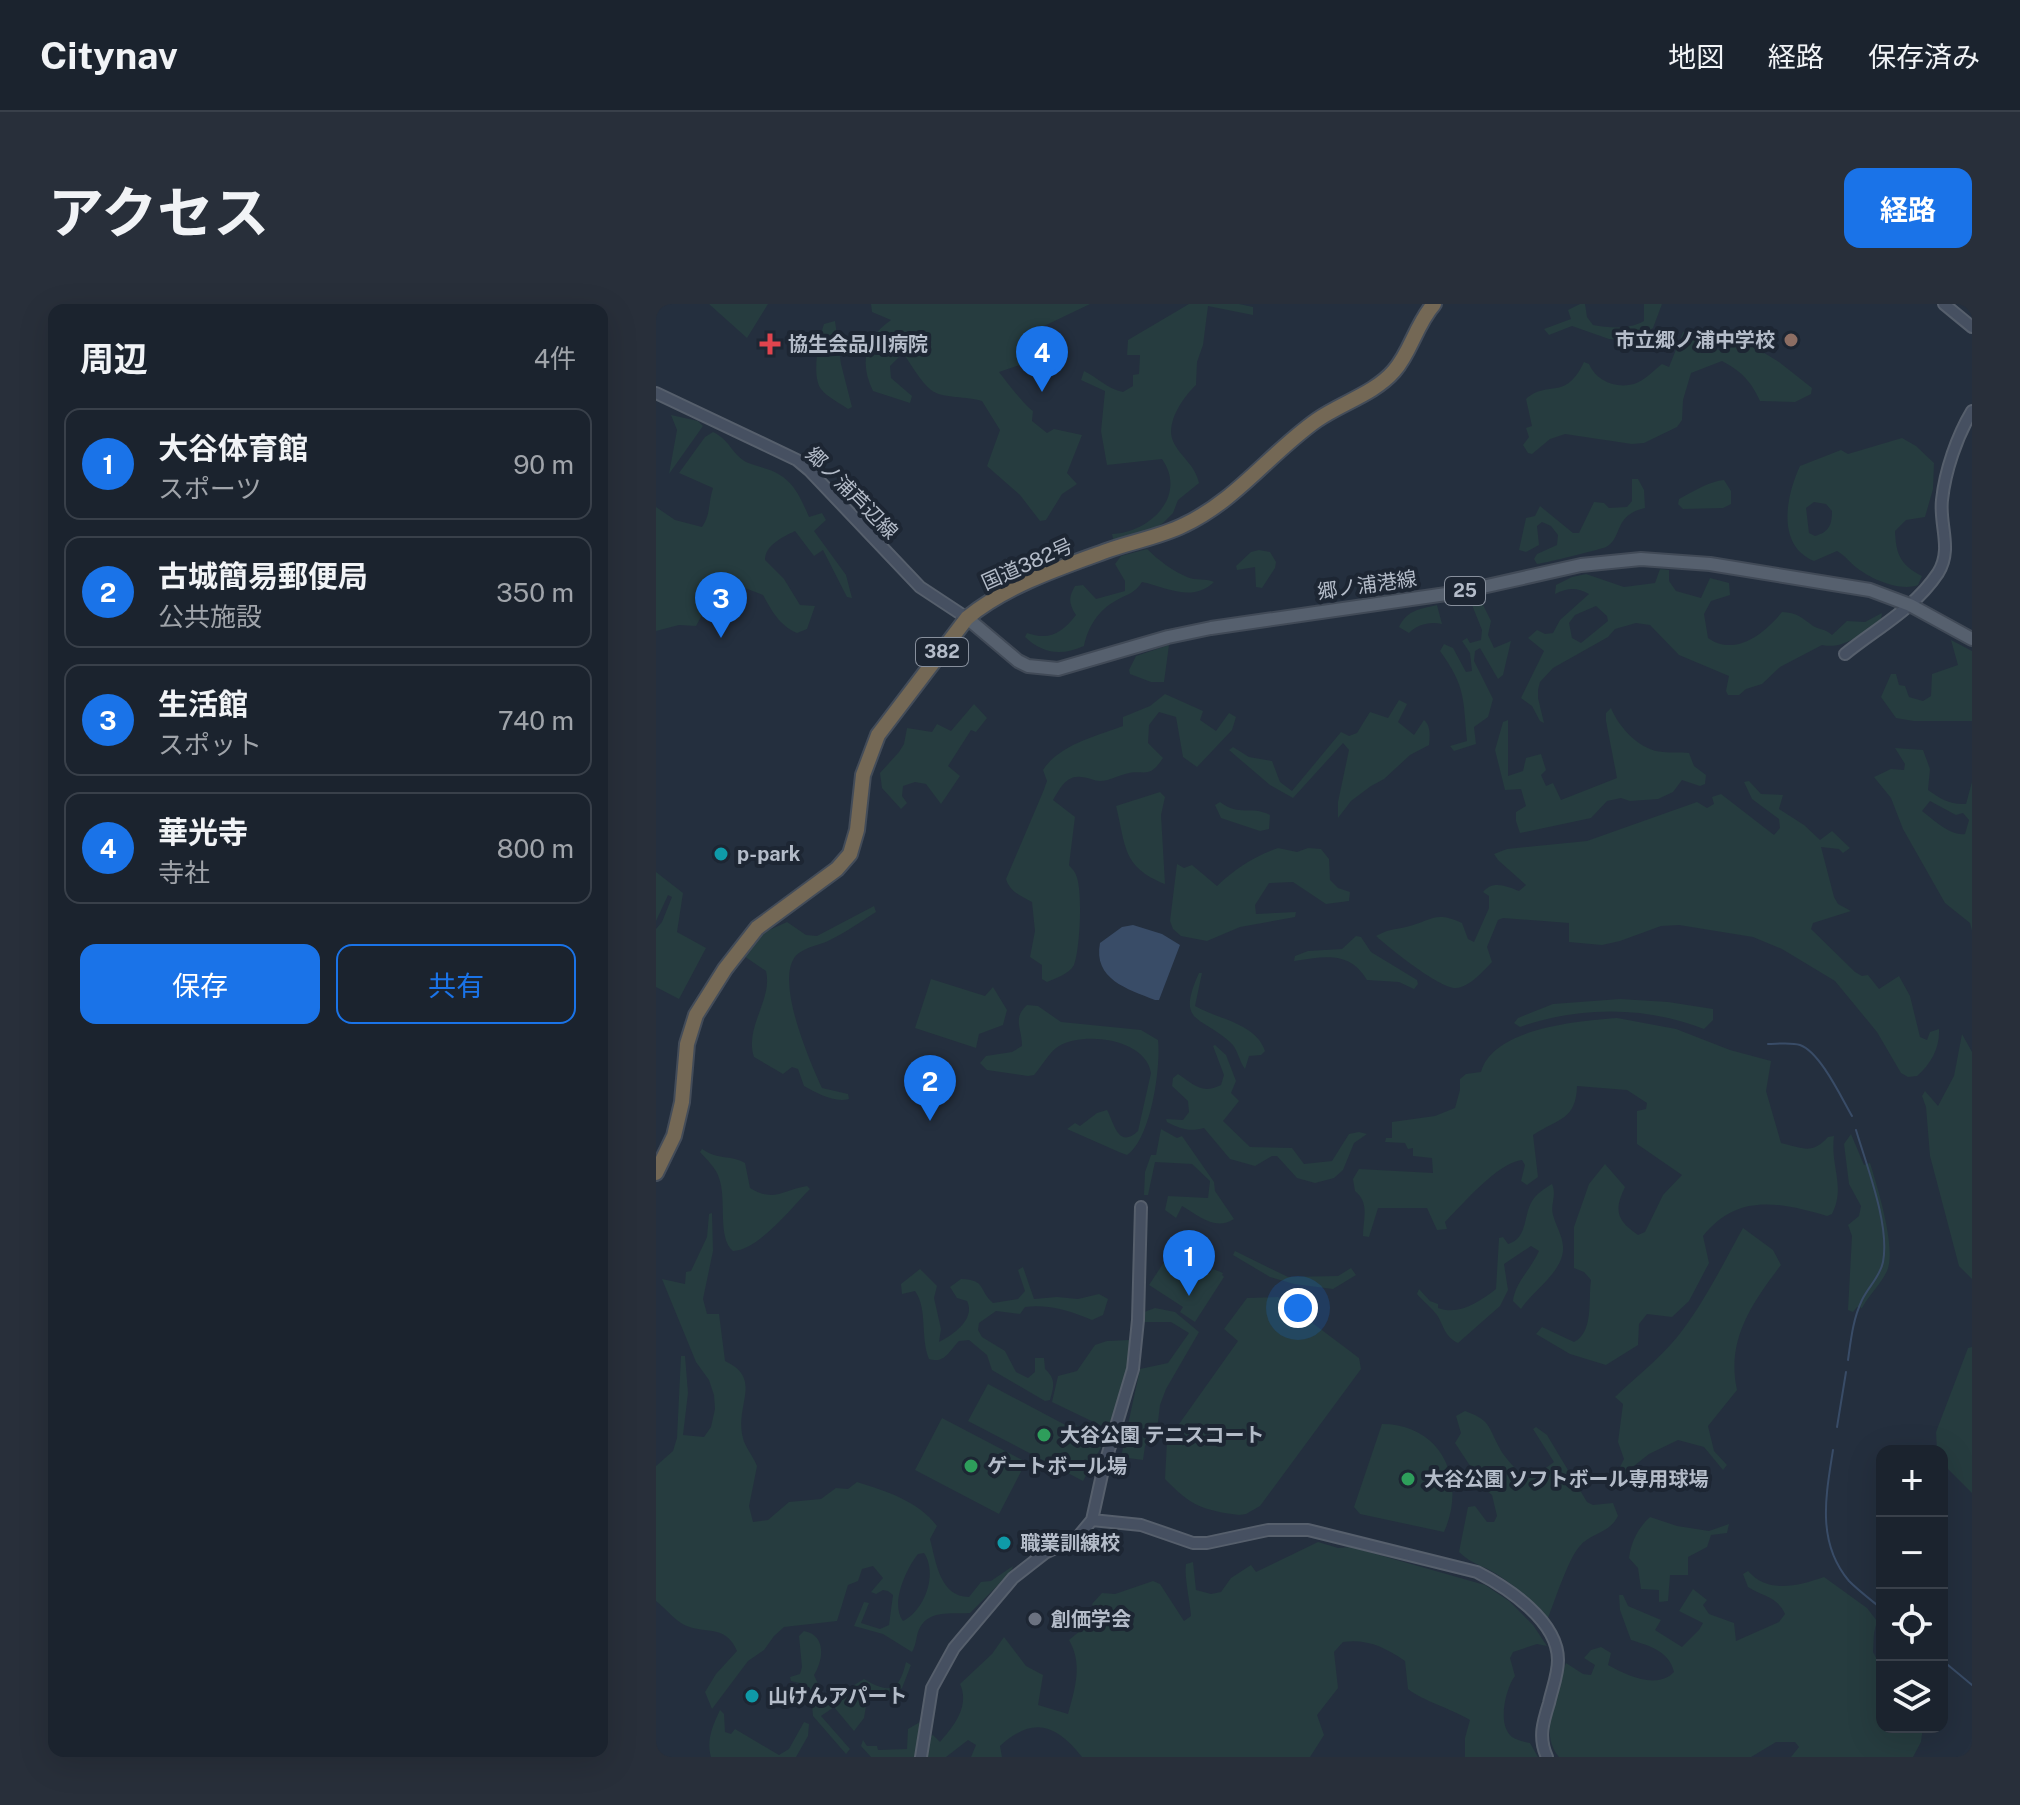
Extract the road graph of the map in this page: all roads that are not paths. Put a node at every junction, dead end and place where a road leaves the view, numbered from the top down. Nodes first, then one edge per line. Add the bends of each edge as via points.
1 (1434, 304) edge
2 (1944, 304) edge
3 (1972, 327) edge
4 (656, 393) edge
5 (1972, 411) edge
6 (1910, 605) junction
7 (967, 618) junction
8 (1972, 639) edge
9 (1845, 654) dead end
10 (656, 1173) edge
11 (1141, 1207) dead end
12 (1092, 1520) junction
13 (921, 1757) edge
14 (1547, 1757) edge

1 - 7 highway, 国道382号 / 382 via 1387,378 1318,419 1205,515 1044,575
2 - 3 street
4 - 7 street, 郷ノ浦芦辺線 via 797,460 920,587
5 - 6 street via 1944,489 1945,558
6 - 7 main road, 郷ノ浦港線 / 25 via 1870,590 1740,568 1616,560 1460,592 1211,628 1050,669 1018,661
6 - 8 main road, 郷ノ浦港線 / 25
6 - 9 street
7 - 10 highway, 国道382号 / 382 via 878,735 863,775 850,854 757,928 696,1015 677,1126
11 - 12 street via 1135,1358
12 - 13 street via 1077,1538 1045,1553 1013,1578 943,1663 932,1688
12 - 14 street via 1141,1525 1193,1543 1268,1530 1308,1530 1477,1572 1514,1594 1546,1627 1556,1648 1557,1668 1541,1740

